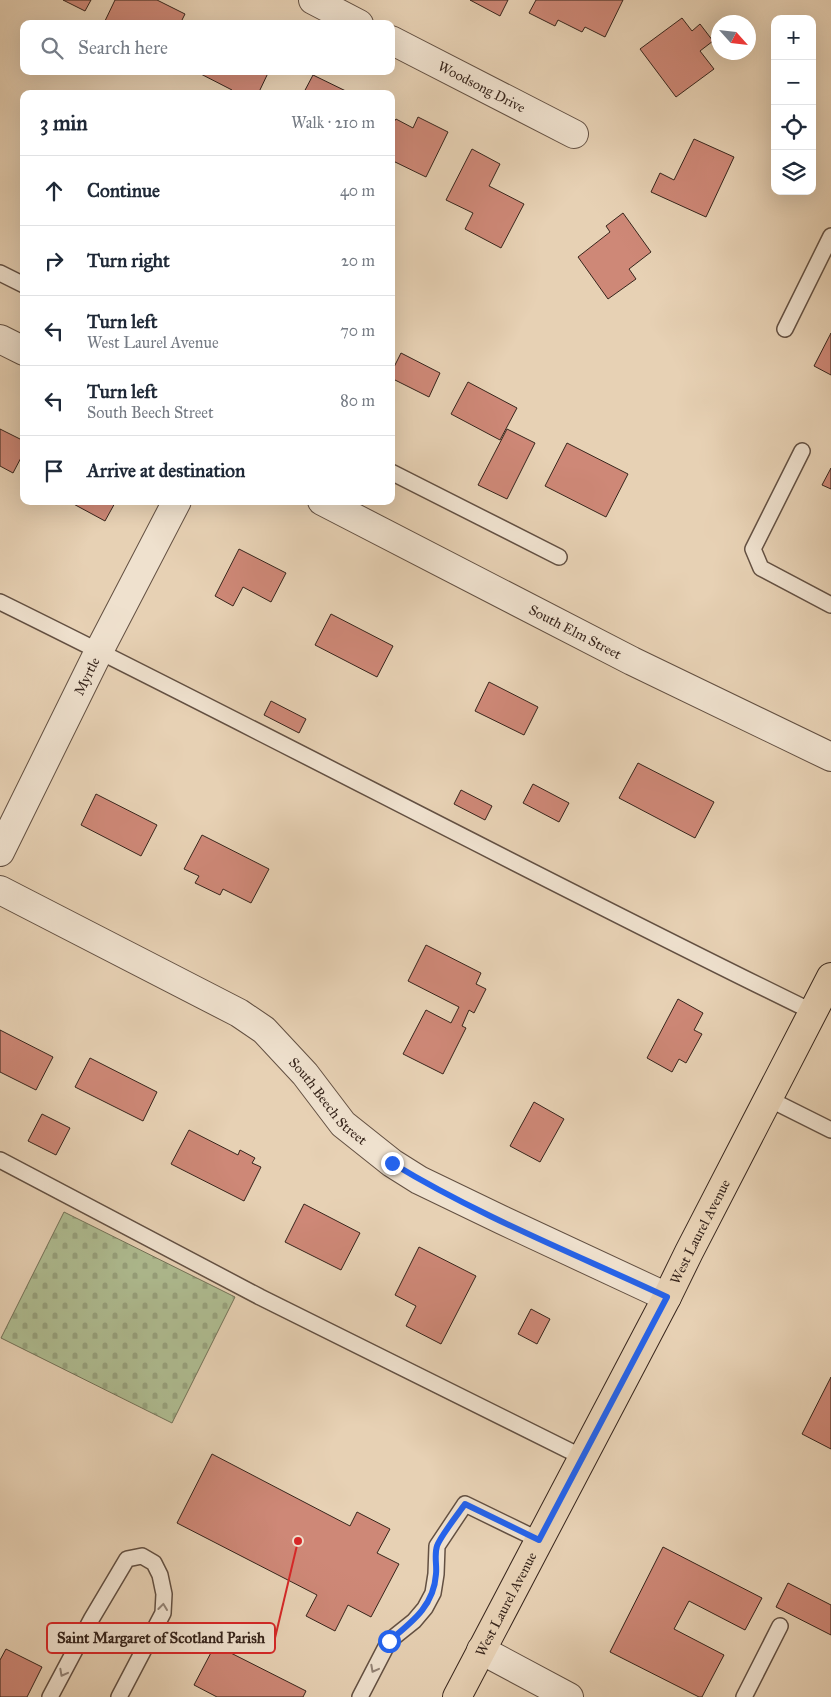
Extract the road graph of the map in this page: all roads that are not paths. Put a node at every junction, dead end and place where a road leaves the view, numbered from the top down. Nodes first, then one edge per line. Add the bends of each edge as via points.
1 (313, 0) edge
2 (351, 20) edge
3 (395, 42) edge
4 (574, 134) dead end
5 (831, 236) edge
6 (0, 273) edge
7 (20, 283) edge
8 (785, 330) dead end
9 (0, 339) edge
10 (20, 349) edge
11 (802, 451) dead end
12 (395, 474) edge
13 (175, 505) edge
14 (330, 505) edge
15 (559, 557) dead end
16 (0, 602) edge
17 (831, 605) edge
18 (99, 651) junction
19 (831, 757) edge
20 (0, 852) edge
21 (0, 890) edge
22 (831, 978) edge
23 (813, 1012) junction
24 (769, 1099) junction
25 (831, 1130) edge
26 (0, 1160) edge
27 (667, 1297) junction
28 (582, 1457) junction
29 (539, 1540) junction
30 (780, 1626) dead end
31 (481, 1650) junction
32 (50, 1697) edge
33 (118, 1697) edge
34 (360, 1697) edge
35 (457, 1697) edge
36 (569, 1697) edge
37 (744, 1697) edge

1 - 2 street
3 - 4 street, Woodsong Drive
5 - 8 lane
6 - 7 lane
9 - 10 street
11 - 17 lane via 753,549 761,568
12 - 15 lane
13 - 18 street, Myrtle
14 - 19 street, South Elm Street via 632,661
16 - 18 lane
18 - 20 street, Myrtle
18 - 23 lane via 641,928
21 - 27 street, South Beech Street via 239,1013 264,1030 305,1074 343,1124 419,1180
22 - 23 main road, West Laurel Avenue
23 - 24 main road, West Laurel Avenue
24 - 25 lane
24 - 27 main road, West Laurel Avenue
26 - 28 lane via 260,1297
27 - 28 main road, West Laurel Avenue
28 - 29 main road, West Laurel Avenue
29 - 31 main road, West Laurel Avenue
29 -> 34 lane via 465,1504 437,1546 433,1593 425,1608 389,1641
30 - 37 lane
31 - 35 main road, West Laurel Avenue
31 - 36 street
33 -> 32 lane via 163,1613 160,1575 154,1563 142,1556 128,1559 123,1566

